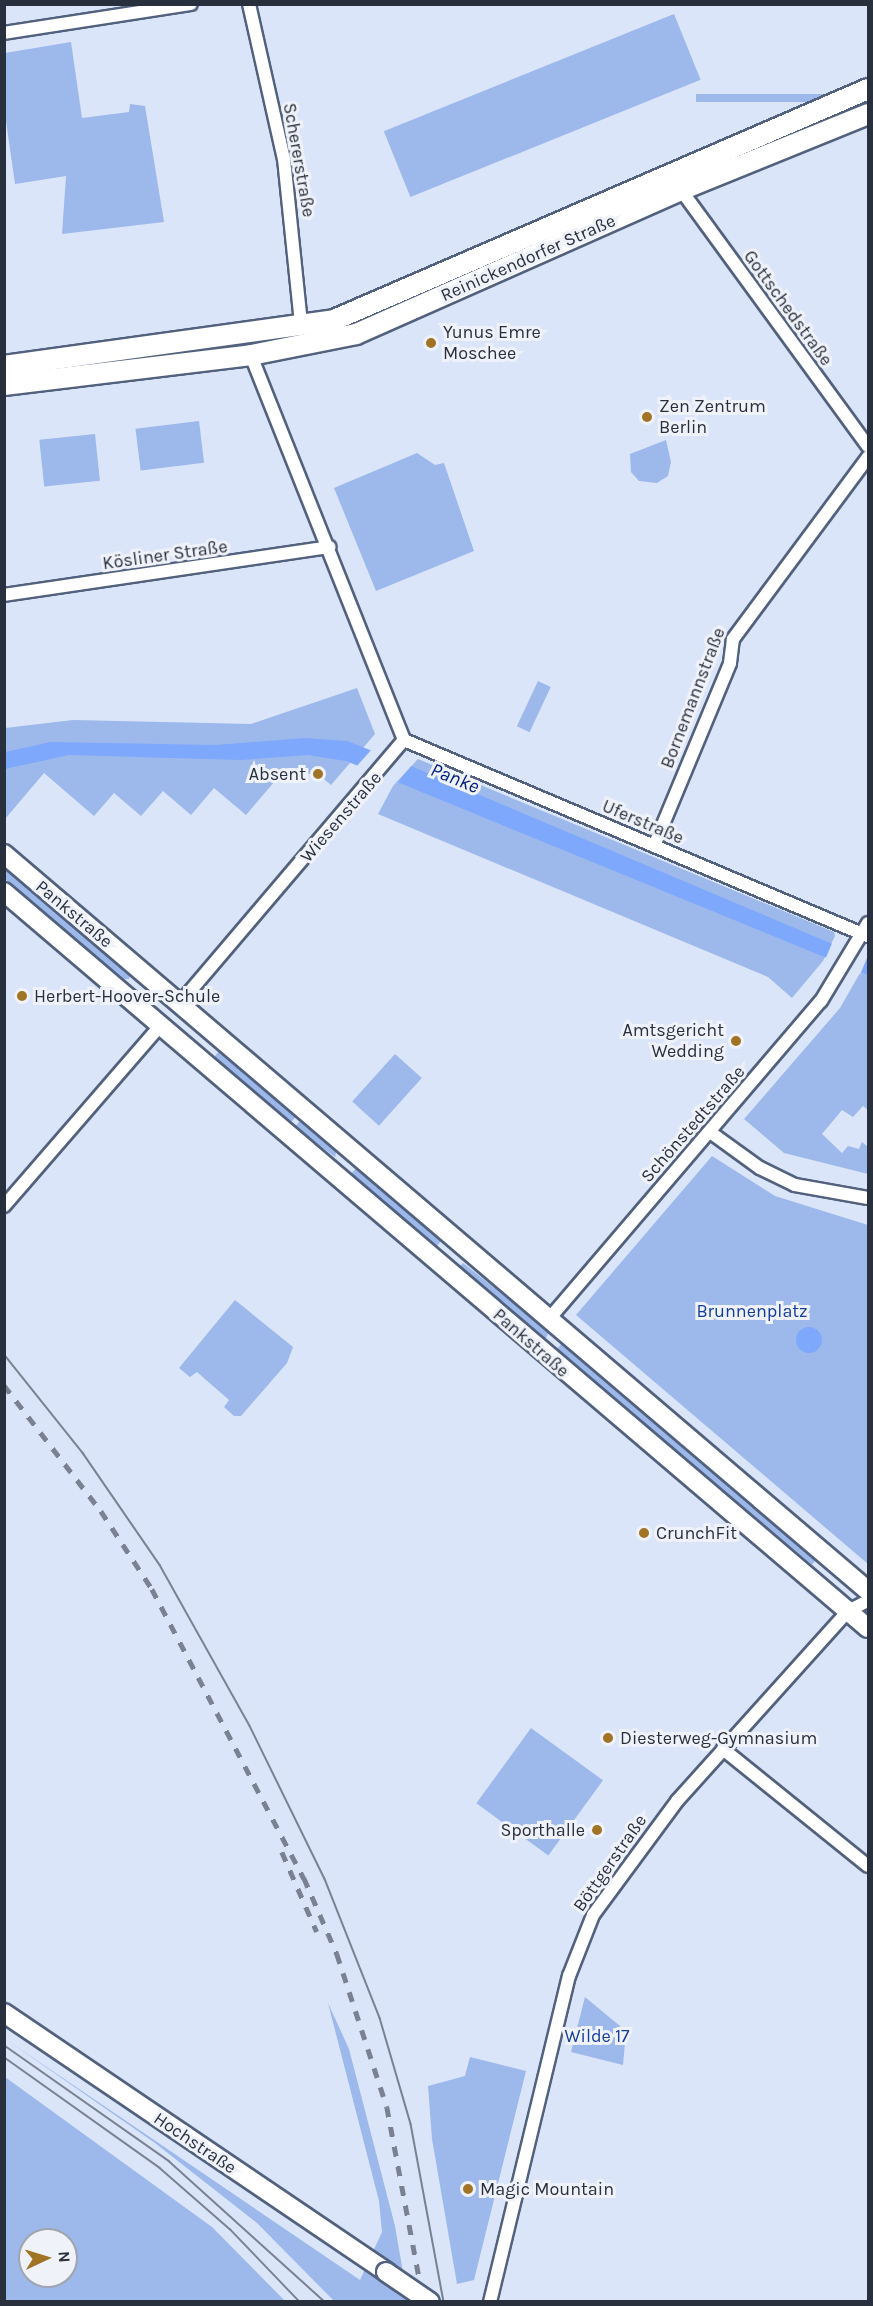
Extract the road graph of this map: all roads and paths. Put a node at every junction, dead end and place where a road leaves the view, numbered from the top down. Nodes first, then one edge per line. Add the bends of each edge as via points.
1 (191, 4) edge
2 (249, 4) edge
3 (4, 33) edge
4 (868, 89) edge
5 (868, 114) edge
6 (677, 181) junction
7 (367, 307) junction
8 (301, 324) junction
9 (375, 327) junction
10 (247, 331) junction
11 (304, 346) junction
12 (208, 350) junction
13 (251, 355) junction
14 (4, 366) edge
15 (4, 385) edge
16 (868, 446) edge
17 (868, 457) edge
18 (329, 547) junction
19 (4, 595) edge
20 (404, 740) junction
21 (654, 846) junction
22 (4, 854) edge
23 (4, 892) edge
24 (868, 922) edge
25 (865, 935) edge
26 (144, 973) junction
27 (125, 996) junction
28 (180, 1003) junction
29 (160, 1026) junction
30 (216, 1033) junction
31 (196, 1056) junction
32 (710, 1132) junction
33 (863, 1197) edge
34 (4, 1206) edge
35 (868, 1207) edge
36 (549, 1319) junction
37 (868, 1591) edge
38 (868, 1601) edge
39 (848, 1611) junction
40 (868, 1628) edge
41 (723, 1749) junction
42 (868, 1866) edge
43 (4, 2013) edge
44 (430, 2301) edge
45 (490, 2301) edge

1 - 3 street
2 - 8 street, Schererstraße via 284,159
4 - 6 main road, Reinickendorfer Straße
5 - 6 main road, Reinickendorfer Straße
6 - 7 main road, Reinickendorfer Straße
6 - 9 main road, Reinickendorfer Straße
6 - 16 street, Gottschedstraße
7 - 8 main road, Reinickendorfer Straße via 334,320
7 - 9 main road
8 - 10 main road, Reinickendorfer Straße
8 - 11 main road
9 - 11 main road, Reinickendorfer Straße
10 - 12 main road, Reinickendorfer Straße
10 - 13 main road
11 - 13 main road, Reinickendorfer Straße
12 - 13 main road, Reinickendorfer Straße
12 - 14 main road, Reinickendorfer Straße
12 - 15 main road, Reinickendorfer Straße
13 - 18 street
17 - 21 street, Bornemannstraße via 733,639 730,663
18 - 19 street, Kösliner Straße
18 - 20 street
20 - 21 street, Uferstraße
20 - 28 street, Wiesenstraße
21 - 25 street, Uferstraße
22 - 26 main road, Pankstraße
23 - 27 main road, Pankstraße
24 - 25 street, Schönstedtstraße
25 - 32 street, Schönstedtstraße via 854,945 821,1000
26 - 27 main road
26 - 28 main road, Pankstraße
27 - 29 main road, Pankstraße
28 - 29 main road, Wiesenstraße
28 - 30 main road, Pankstraße
29 - 31 main road, Pankstraße
29 - 34 street, Wiesenstraße
30 - 31 main road
30 - 36 main road, Pankstraße
31 - 39 main road, Pankstraße
32 - 33 street via 760,1168 795,1185
32 - 36 street, Schönstedtstraße
33 - 35 street
36 - 37 main road, Pankstraße
38 - 39 street
39 - 40 main road, Pankstraße
39 - 41 street, Böttgerstraße
41 - 42 street
41 - 45 street, Böttgerstraße via 607,1893 584,1936
43 - 44 main road, Hochstraße, bridge

